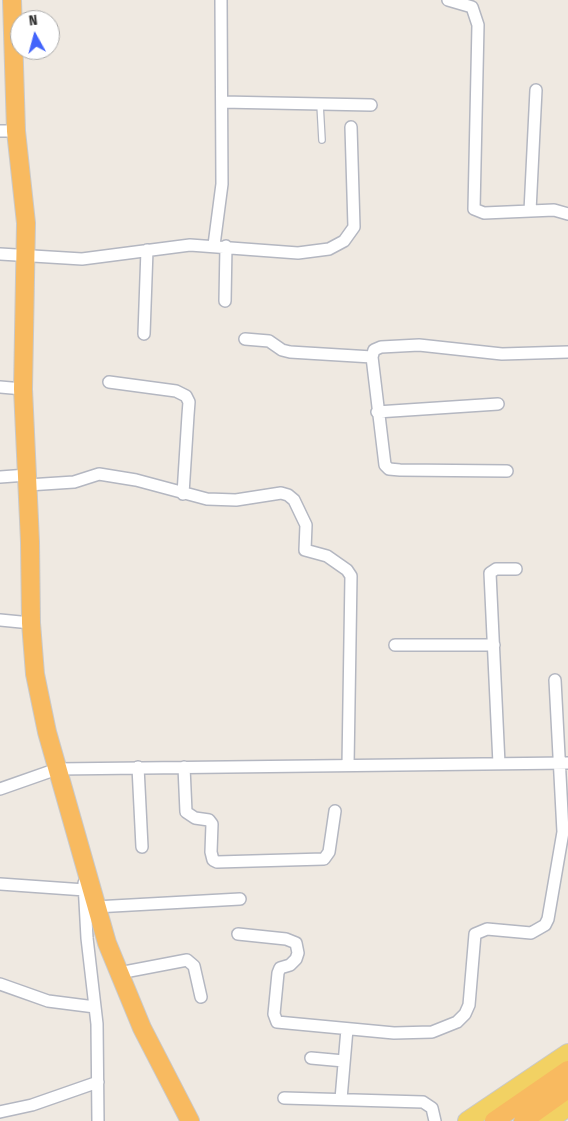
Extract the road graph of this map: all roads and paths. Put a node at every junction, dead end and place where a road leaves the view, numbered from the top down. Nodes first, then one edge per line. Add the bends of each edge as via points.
1 (12, 0) edge
2 (221, 0) edge
3 (448, 0) edge
4 (536, 90) dead end
5 (222, 102) junction
6 (320, 104) junction
7 (371, 105) dead end
8 (351, 127) dead end
9 (8, 131) edge
10 (322, 140) dead end
11 (530, 211) junction
12 (568, 214) edge
13 (220, 246) junction
14 (147, 250) junction
15 (0, 254) edge
16 (26, 256) junction
17 (226, 301) dead end
18 (144, 334) dead end
19 (245, 339) dead end
20 (568, 352) edge
21 (372, 357) junction
22 (109, 382) dead end
23 (0, 387) edge
24 (23, 389) junction
25 (498, 404) dead end
26 (378, 412) junction
27 (507, 471) dead end
28 (0, 476) edge
29 (27, 480) junction
30 (183, 494) junction
31 (516, 569) dead end
32 (0, 620) edge
33 (31, 623) junction
34 (395, 645) dead end
35 (494, 645) junction
36 (555, 680) dead end
37 (563, 763) edge
38 (499, 764) junction
39 (348, 765) junction
40 (184, 767) junction
41 (138, 768) junction
42 (58, 769) junction
43 (0, 789) edge
44 (335, 811) dead end
45 (142, 846) dead end
46 (82, 860) junction
47 (0, 884) edge
48 (85, 890) junction
49 (240, 899) dead end
50 (95, 907) junction
51 (238, 934) dead end
52 (119, 973) junction
53 (0, 984) edge
54 (201, 997) dead end
55 (95, 1007) junction
56 (346, 1029) junction
57 (568, 1053) edge
58 (311, 1058) dead end
59 (344, 1061) junction
60 (568, 1070) edge
61 (98, 1082) junction
62 (568, 1089) edge
63 (284, 1098) dead end
64 (341, 1099) junction
65 (568, 1107) edge
66 (0, 1112) edge
67 (98, 1121) edge
68 (190, 1121) edge
69 (435, 1121) edge
70 (468, 1121) edge
71 (494, 1121) edge
72 (523, 1121) edge
73 (548, 1121) edge

1 - 9 highway
2 - 5 street
3 - 11 street via 472,7 478,25 474,209 484,214
4 - 11 street
5 - 6 street
5 - 13 street
6 - 7 street
6 - 10 lane
8 - 13 street via 354,227 344,242 329,249 298,254
9 - 16 highway via 24,190
11 - 12 street via 554,210
13 - 14 street via 190,245
13 - 17 street
14 - 16 street via 82,259
14 - 18 street
15 - 16 street
16 - 24 highway
19 - 21 street via 270,340 290,352
20 - 21 street via 502,354 395,345 374,350
21 - 26 street
22 - 30 street via 176,390 186,396 189,402
23 - 24 street
24 - 29 highway
25 - 26 street
26 - 27 street via 383,458 389,468
28 - 29 street
29 - 30 street via 74,482 99,474 136,480
29 - 33 highway
30 - 39 street via 222,500 281,493 288,495 294,500 306,525 305,550 327,556 349,572
31 - 35 street via 496,569 490,573
32 - 33 street
33 - 42 highway via 40,701
34 - 35 street
35 - 38 street
36 - 37 street
37 - 38 street
37 - 56 street via 563,832 545,925 531,933 481,930 475,934 468,1004 461,1018 447,1028 432,1032 394,1033
38 - 39 street
39 - 40 street
40 - 41 street
40 - 44 street via 186,812 212,824 211,852 217,862 324,859 329,852
41 - 42 street
41 - 45 street
42 - 43 street
42 - 46 highway
46 - 48 street
46 - 50 highway
47 - 48 street
48 - 55 street
49 - 50 street
50 - 52 highway
51 - 56 street via 292,940 298,947 293,963 280,968 278,973 274,1014 277,1022
52 - 54 street via 186,960 194,966
52 - 68 highway via 142,1028
53 - 55 street via 48,1001
55 - 61 street
56 - 59 street
57 - 70 main road
58 - 59 street
59 - 64 street
60 - 71 highway
61 - 66 street via 32,1105
61 - 67 street
62 - 72 highway
63 - 64 street
64 - 69 street via 423,1102 432,1108
65 - 73 main road

